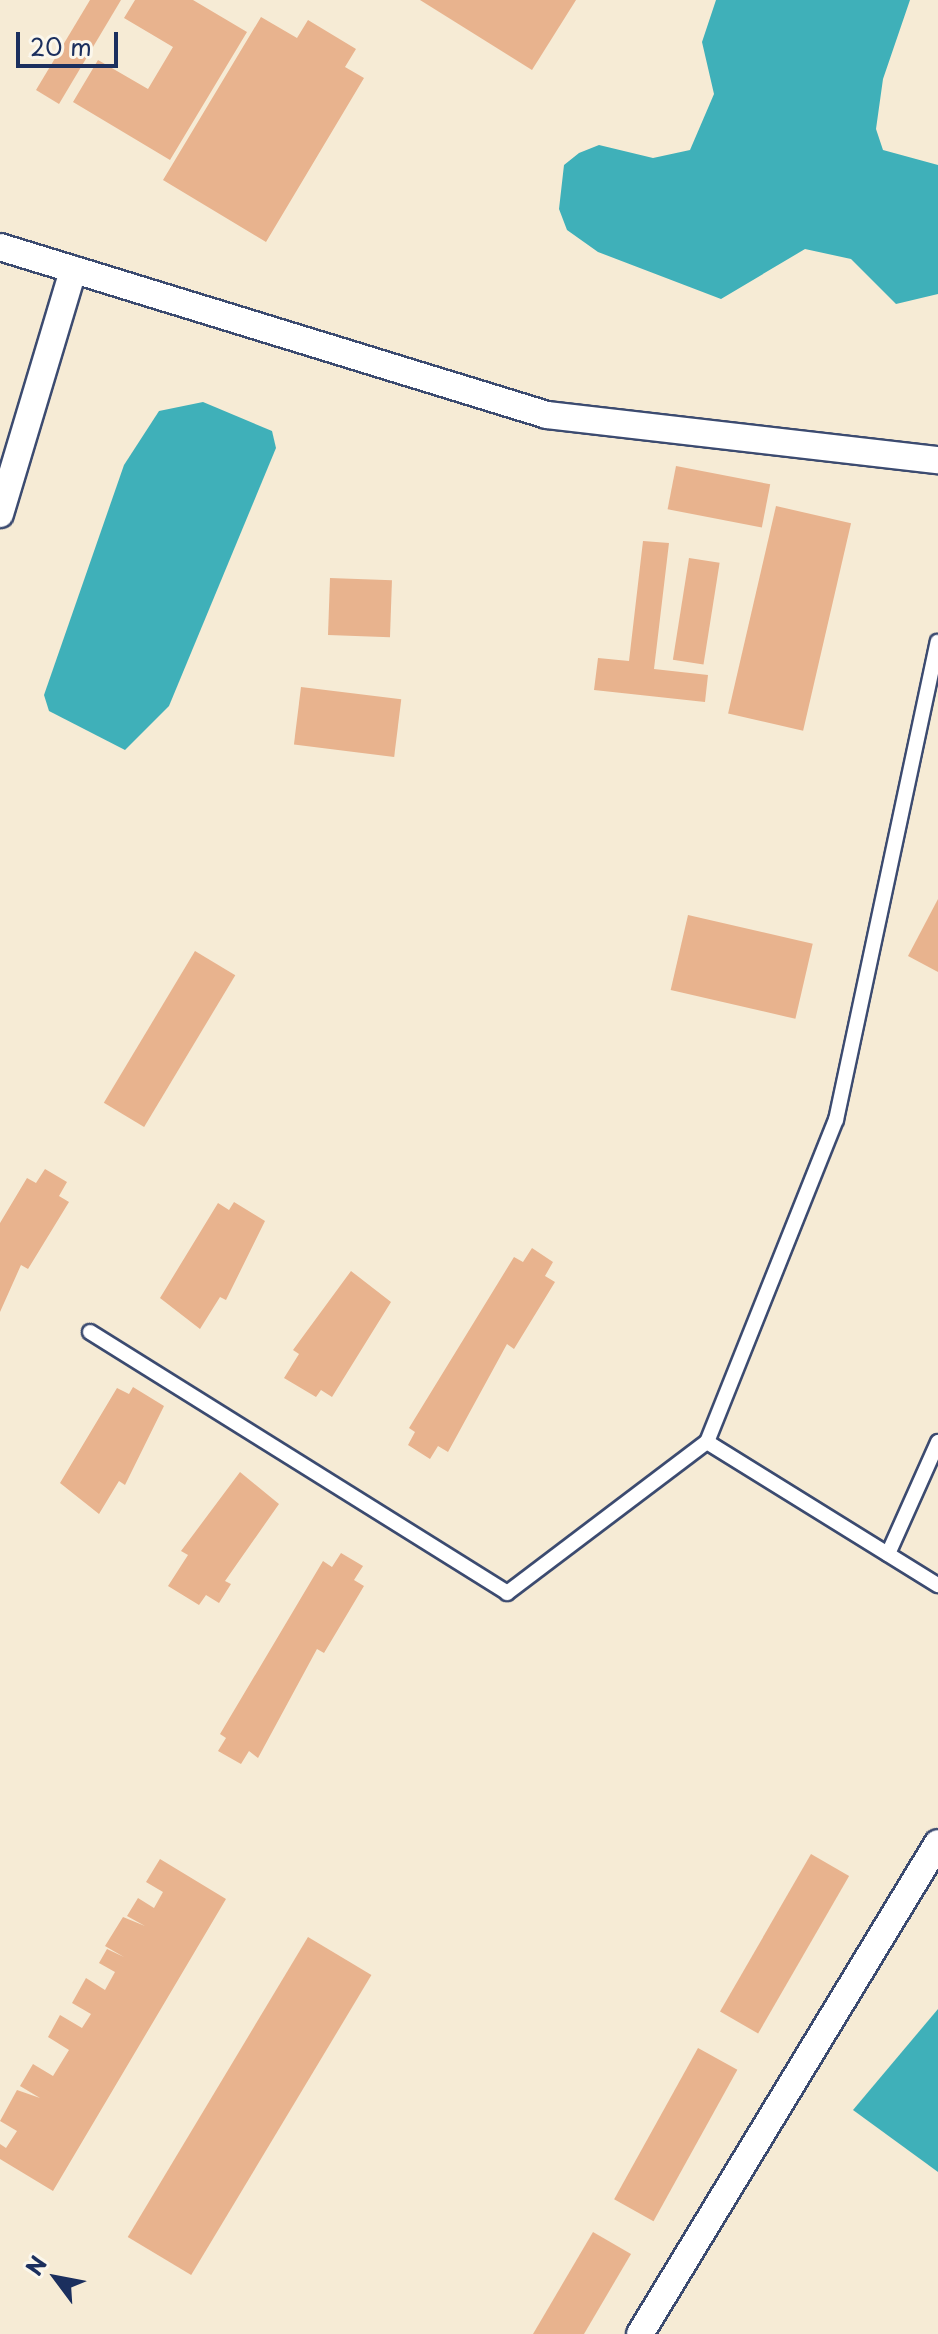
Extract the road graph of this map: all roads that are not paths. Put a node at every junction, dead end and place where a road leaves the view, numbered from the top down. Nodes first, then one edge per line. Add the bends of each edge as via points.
1 (0, 247) edge
2 (73, 270) junction
3 (938, 460) edge
4 (0, 514) edge
5 (938, 642) edge
6 (90, 1332) dead end
7 (707, 1442) junction
8 (938, 1442) edge
9 (888, 1554) junction
10 (938, 1585) edge
11 (938, 1843) edge
12 (640, 2334) edge

1 - 2 street
2 - 3 street via 547,415
2 - 4 street
5 - 7 lane via 836,1120
6 - 7 lane via 507,1593
7 - 9 lane
8 - 9 lane
9 - 10 lane
11 - 12 street

